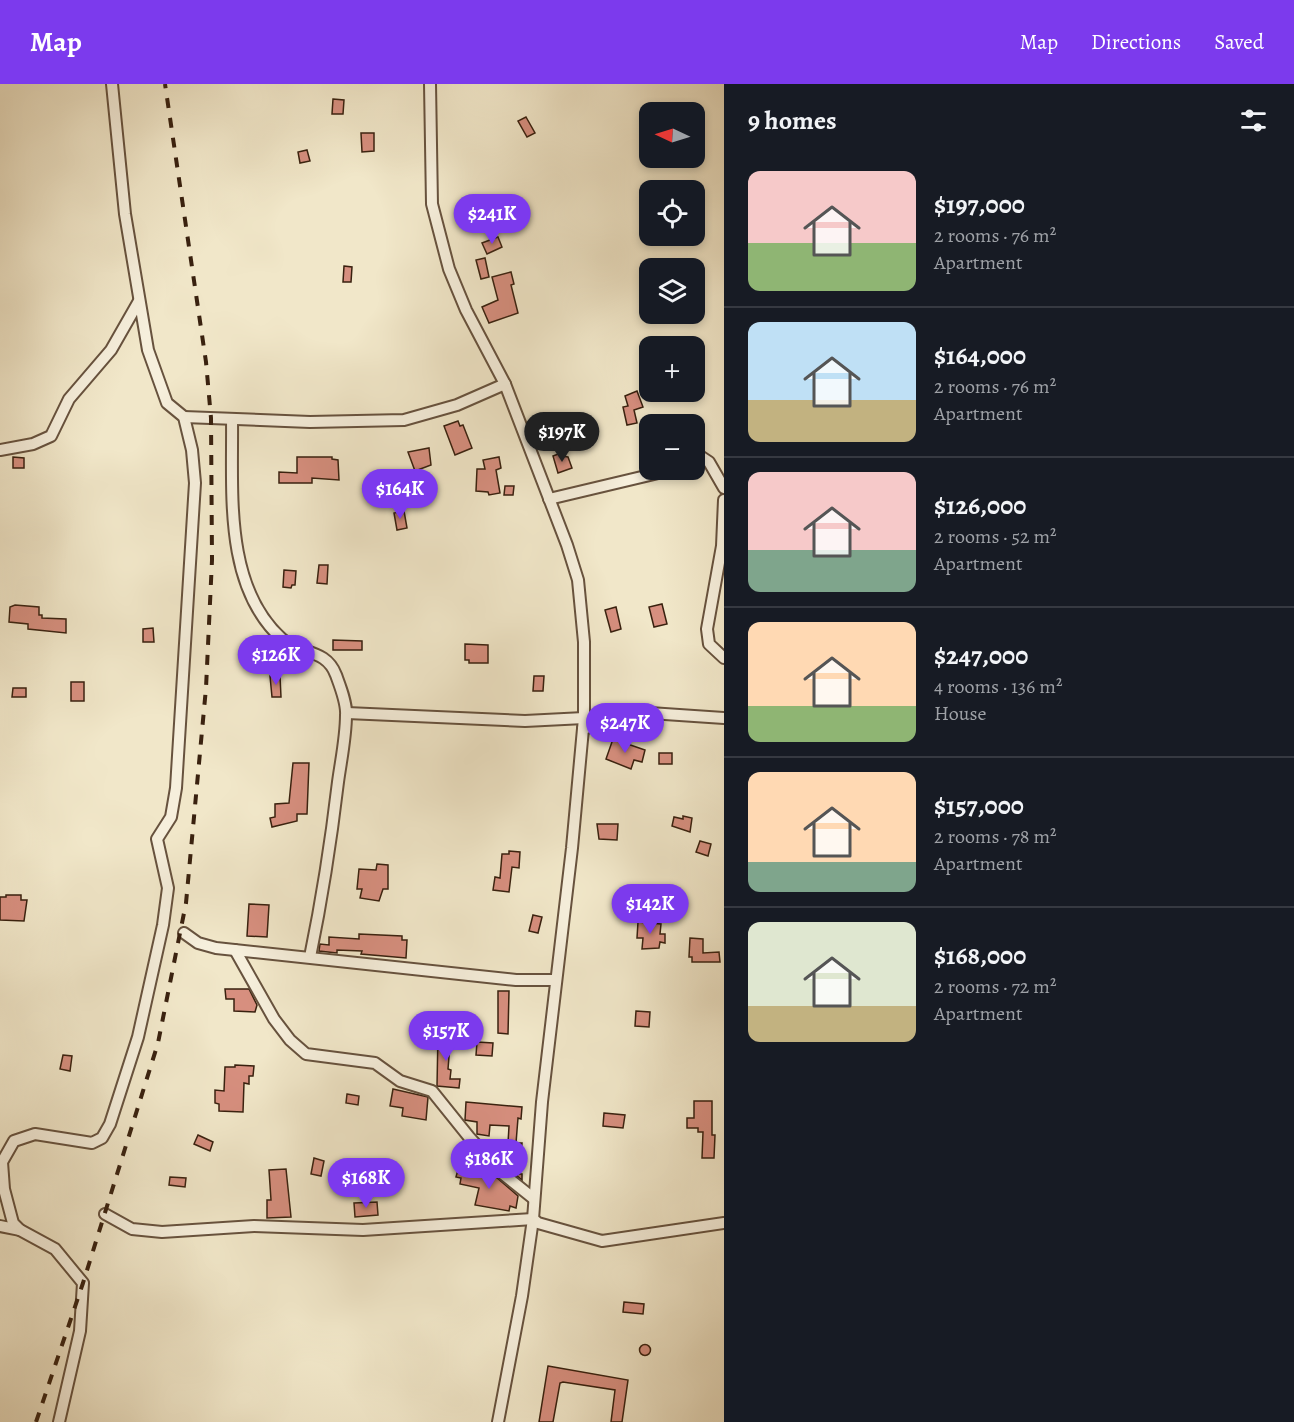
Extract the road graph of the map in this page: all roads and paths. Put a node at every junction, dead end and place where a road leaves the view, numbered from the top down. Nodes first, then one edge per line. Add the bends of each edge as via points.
1 (112, 84) edge
2 (430, 84) edge
3 (139, 301) junction
4 (504, 384) junction
5 (184, 417) junction
6 (232, 419) junction
7 (0, 450) edge
8 (705, 459) edge
9 (639, 478) edge
10 (724, 488) edge
11 (549, 499) junction
12 (724, 500) edge
13 (724, 658) edge
14 (347, 713) junction
15 (724, 718) edge
16 (584, 724) junction
17 (184, 933) dead end
18 (235, 950) junction
19 (310, 957) junction
20 (555, 980) junction
21 (533, 1198) junction
22 (105, 1214) dead end
23 (533, 1219) junction
24 (724, 1223) edge
25 (0, 1226) edge
26 (20, 1230) junction
27 (59, 1422) edge
28 (498, 1422) edge

1 - 3 street via 119,170
2 - 4 street via 432,204 455,285
3 - 5 street via 159,387 167,403
3 - 7 street via 111,350 69,399 51,436
4 - 6 street via 457,405 405,420
4 - 11 street
5 - 6 street
5 - 26 street via 192,450 196,512 176,788 171,817 157,839 168,888 159,947 138,1037 110,1124 102,1137 92,1143 35,1134 14,1141 2,1162 10,1214
6 - 14 street via 238,557 249,589 262,615 282,639 316,652 327,661 336,674
8 - 10 street
9 - 11 street
11 - 16 street via 578,580 584,642
12 - 13 street via 722,546 707,628 709,644
14 - 16 street
14 - 19 street via 324,887
15 - 16 street via 635,712
16 - 20 street
17 - 18 street via 198,943
18 - 19 street
18 - 21 street via 274,1019 306,1054 375,1063 400,1081 432,1091 503,1174
19 - 20 street via 516,980
20 - 21 street
21 - 23 street
22 - 23 street via 132,1229 162,1232 254,1226 363,1230
23 - 24 street via 602,1241
23 - 28 street
25 - 26 street
26 - 27 street via 55,1249 83,1283 80,1331

